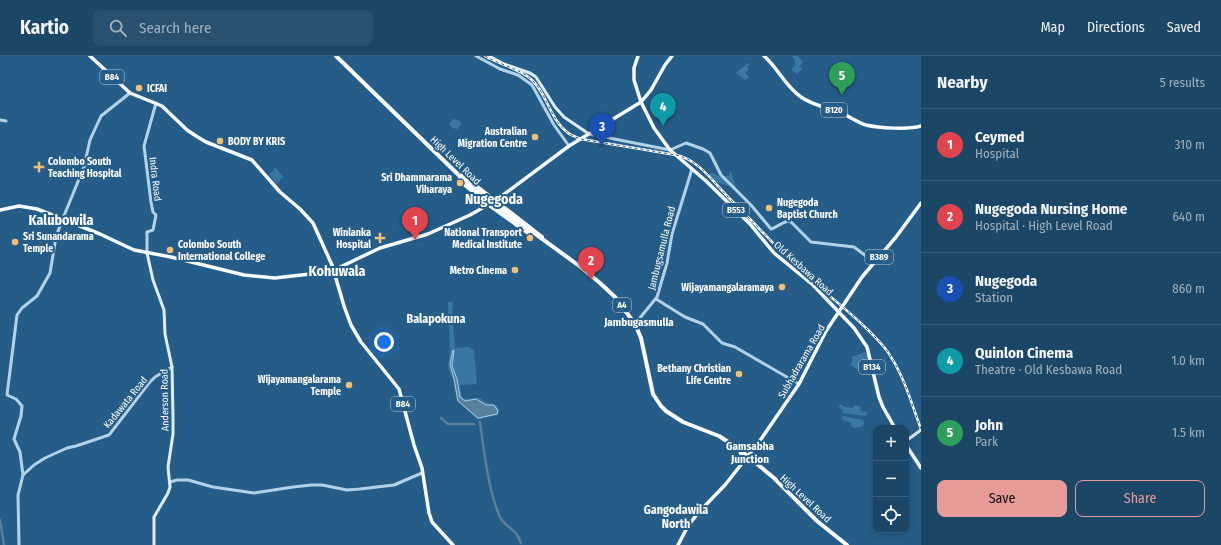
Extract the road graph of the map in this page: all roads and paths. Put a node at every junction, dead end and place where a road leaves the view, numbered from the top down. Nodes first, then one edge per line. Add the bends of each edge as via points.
1 (90, 56) edge
2 (336, 56) edge
3 (476, 56) edge
4 (489, 56) edge
5 (638, 56) edge
6 (672, 56) edge
7 (764, 56) edge
8 (130, 93) junction
9 (641, 102) junction
10 (156, 103) junction
11 (0, 120) edge
12 (6, 121) dead end
13 (921, 126) edge
14 (589, 134) junction
15 (569, 146) junction
16 (670, 150) junction
17 (692, 169) junction
18 (453, 170) junction
19 (480, 190) junction
20 (476, 195) junction
21 (495, 201) junction
22 (921, 203) edge
23 (488, 205) junction
24 (504, 207) junction
25 (0, 210) edge
26 (500, 212) junction
27 (62, 219) junction
28 (549, 245) junction
29 (147, 253) junction
30 (874, 262) junction
31 (334, 270) junction
32 (656, 299) junction
33 (839, 312) junction
34 (635, 324) junction
35 (172, 367) junction
36 (799, 384) junction
37 (893, 425) edge
38 (921, 430) edge
39 (909, 439) edge
40 (739, 449) junction
41 (909, 450) edge
42 (748, 456) junction
43 (754, 461) junction
44 (742, 463) junction
45 (921, 468) edge
46 (422, 473) junction
47 (23, 475) junction
48 (170, 482) junction
49 (19, 545) edge
50 (154, 545) edge
51 (453, 545) edge
52 (678, 545) edge
53 (847, 545) edge

1 - 8 main road, B84
2 - 18 highway, High Level Road / A4
3 - 15 street via 518,75 532,85
4 - 14 main road via 530,73 564,117
5 - 9 main road, Old Kesbawa Road via 634,80
6 - 9 main road
7 - 13 main road, B120 via 786,84 809,102 842,113 866,125 905,128
8 - 10 main road, B84
8 - 27 street via 101,116
9 - 14 main road
9 - 16 main road, Old Kesbawa Road / B553 via 654,128
10 - 29 street, Indra Road via 144,146 151,202 156,215 153,230 147,232
10 - 31 main road, B84 via 187,130 206,142 256,162 280,192 313,223
11 - 12 street
14 - 15 main road
14 - 16 street
15 - 21 main road
16 - 17 main road, Old Kesbawa Road / B553
16 - 30 street via 686,143 710,153 721,175 771,229 790,221 812,242 854,248
17 - 32 street, Jambugsamulla Road
17 - 33 main road, Old Kesbawa Road / B553 via 750,224 774,253 813,285
18 - 19 highway, A4
18 - 20 highway, A4
18 - 28 highway, High Level Road / A4 via 471,187
19 - 20 highway
19 - 21 highway, A4
20 - 23 highway, A4
21 - 23 main road
21 - 24 highway, A4
22 - 30 main road, B389
23 - 26 highway, A4
23 - 31 main road via 428,234 380,248
24 - 26 highway
24 - 28 highway, A4 via 537,232
25 - 27 main road via 21,206
26 - 28 highway, A4 via 545,245
27 - 29 main road via 124,246
27 - 47 street via 50,273 37,296 17,315 7,395 16,399 22,406 14,439 20,452
28 - 34 highway, High Level Road / A4 via 600,283 622,305
29 - 31 main road via 255,277 275,278
29 - 35 main road, Anderson Road via 164,310 165,334
30 - 33 main road, B389
31 - 46 main road, B84 via 351,325 361,342 399,388
32 - 34 street, Jambugsamulla Road
32 - 36 street via 685,317 703,324 722,343 735,347
33 - 36 main road, Subhadrarama Road / B389 via 826,331
33 - 37 main road, Old Kesbawa Road / B134 via 867,347 879,397
34 - 40 highway, High Level Road / A4 via 641,338 653,394 661,406 674,417 719,436
35 - 47 street, Kadawata Road via 149,383 109,435 45,458
35 - 48 main road, Anderson Road via 173,434 168,467
36 - 42 main road, Subhadrarama Road / B389
38 - 39 main road
40 - 42 highway, High Level Road / A4
40 - 44 highway
41 - 45 main road
42 - 43 highway, High Level Road / A4
42 - 44 main road, B389
43 - 44 highway
43 - 53 highway, High Level Road / A4 via 817,521
44 - 52 main road, B389 via 698,513
46 - 48 street via 394,485 347,490 311,485 254,493 213,487 188,480
46 - 51 main road, B84 via 432,522
47 - 49 street via 18,495
48 - 50 main road, Anderson Road via 168,494 154,517

